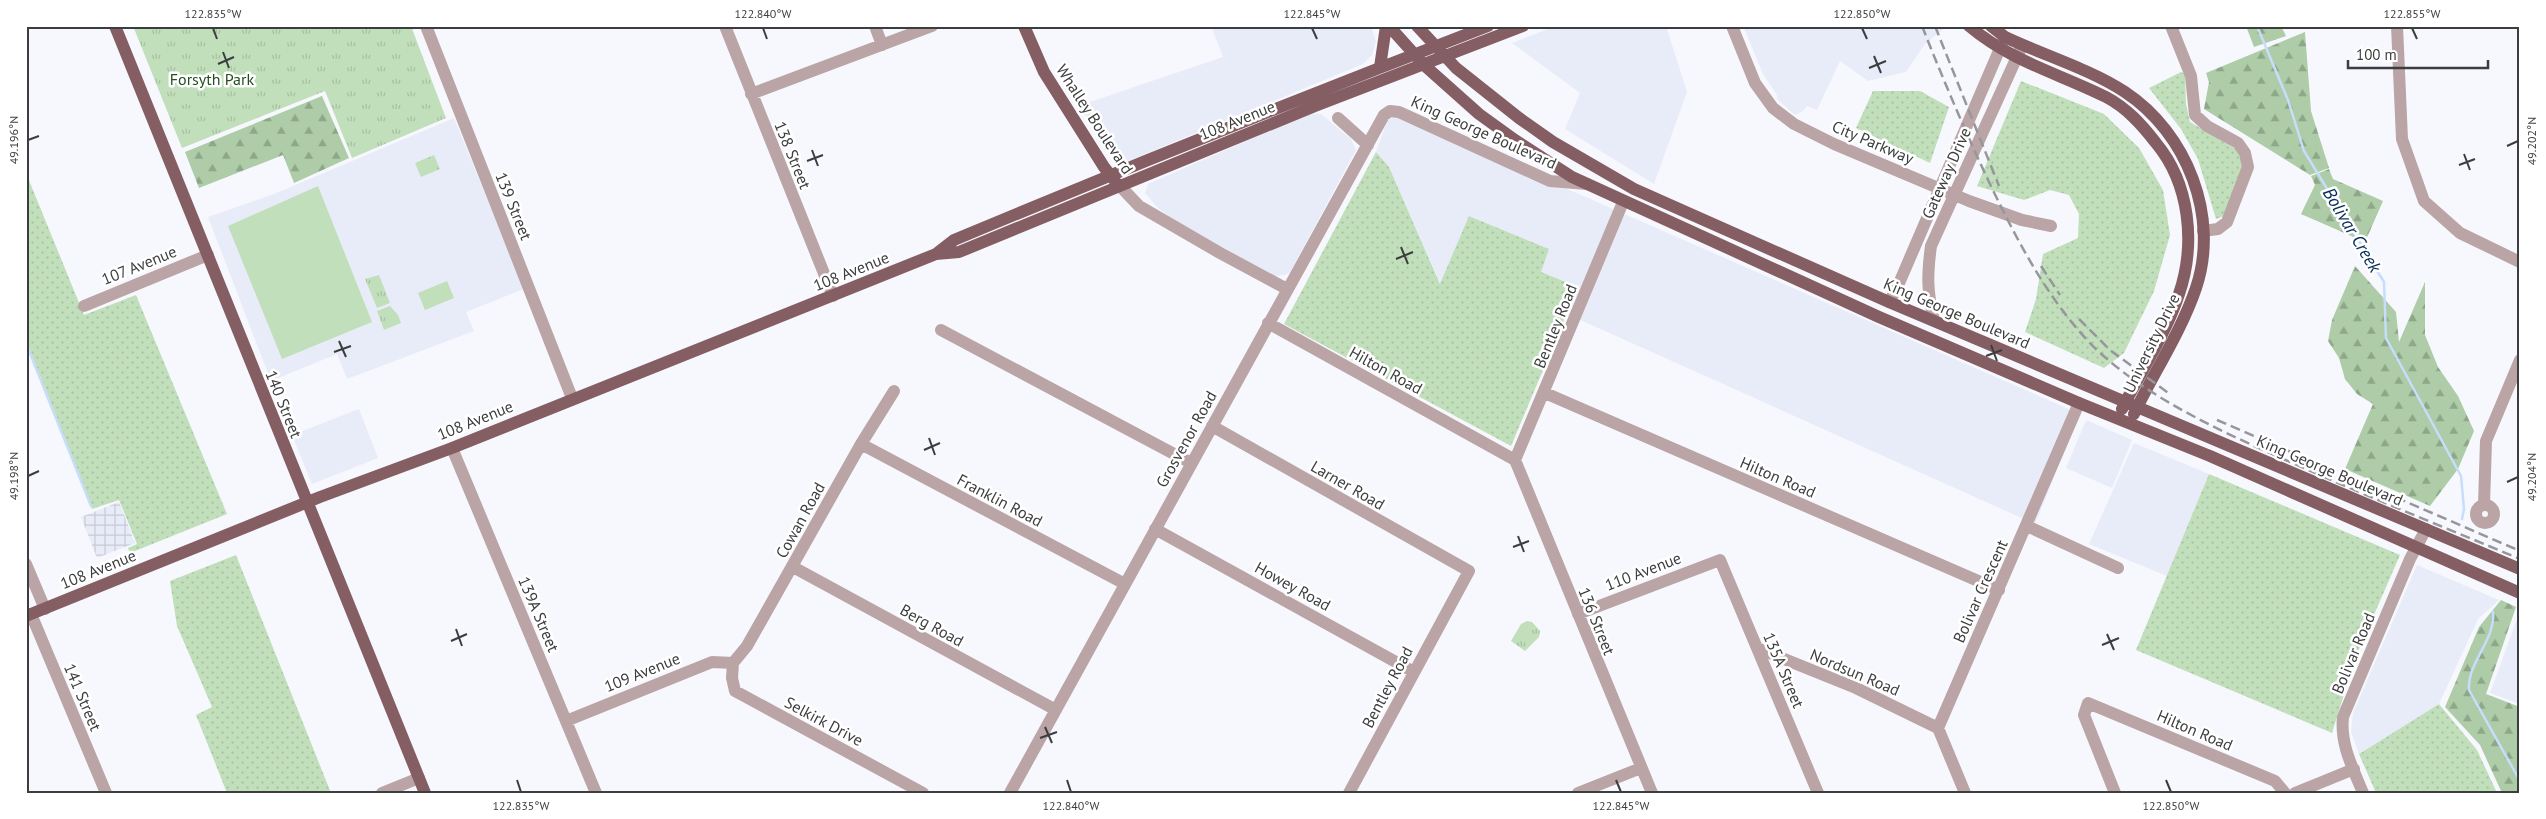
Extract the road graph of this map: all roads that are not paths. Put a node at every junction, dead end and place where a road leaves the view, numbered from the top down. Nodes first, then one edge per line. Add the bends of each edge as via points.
1 (115, 26) edge
2 (426, 26) edge
3 (725, 26) edge
4 (874, 26) edge
5 (932, 26) edge
6 (1024, 26) edge
7 (1388, 26) edge
8 (1417, 26) edge
9 (1488, 26) edge
10 (1524, 26) edge
11 (1732, 26) edge
12 (1969, 26) edge
13 (1991, 26) edge
14 (2171, 26) edge
15 (2397, 26) edge
16 (2005, 37) junction
17 (882, 45) junction
18 (2023, 45) junction
19 (1435, 46) junction
20 (2000, 50) junction
21 (1414, 54) junction
22 (1445, 57) junction
23 (2017, 58) junction
24 (1424, 65) junction
25 (1380, 67) junction
26 (752, 94) junction
27 (1399, 112) joint
28 (1342, 123) dead end
29 (1368, 145) junction
30 (1110, 174) junction
31 (1587, 184) junction
32 (1120, 186) junction
33 (1940, 188) junction
34 (1955, 194) junction
35 (1623, 202) junction
36 (2052, 226) dead end
37 (2203, 230) junction
38 (936, 254) junction
39 (208, 255) junction
40 (2520, 262) edge
41 (1287, 289) junction
42 (832, 296) junction
43 (1889, 302) junction
44 (84, 306) dead end
45 (1934, 320) junction
46 (1268, 324) junction
47 (941, 330) dead end
48 (2520, 360) edge
49 (894, 391) dead end
50 (1544, 393) junction
51 (572, 398) junction
52 (2125, 402) junction
53 (2079, 403) junction
54 (2137, 408) junction
55 (2117, 418) junction
56 (2130, 423) junction
57 (1212, 426) junction
58 (861, 444) junction
59 (452, 448) junction
60 (1515, 460) junction
61 (1191, 463) junction
62 (307, 502) junction
63 (2484, 505) dead end
64 (2027, 526) junction
65 (1155, 529) junction
66 (2426, 529) junction
67 (2416, 548) junction
68 (1720, 560) joint
69 (26, 564) edge
70 (793, 567) junction
71 (2118, 568) dead end
72 (2520, 568) edge
73 (1469, 571) joint
74 (1125, 584) junction
75 (1999, 590) junction
76 (2520, 593) edge
77 (45, 609) junction
78 (1578, 614) junction
79 (29, 615) edge
80 (1757, 648) junction
81 (733, 663) junction
82 (1414, 672) junction
83 (1056, 710) junction
84 (566, 720) junction
85 (1938, 728) junction
86 (1641, 768) junction
87 (2354, 769) junction
88 (419, 778) junction
89 (106, 793) edge
90 (382, 793) edge
91 (425, 793) edge
92 (596, 793) edge
93 (923, 793) edge
94 (1010, 793) edge
95 (1349, 793) edge
96 (1578, 793) edge
97 (1652, 793) edge
98 (1818, 793) edge
99 (1965, 793) edge
100 (2115, 793) edge
101 (2285, 793) edge
102 (2295, 793) edge
103 (2363, 793) edge

1 - 39 main road, 140 Street
2 - 51 street, 139 Street
3 - 26 street, 138 Street
4 - 17 street
5 - 17 street
6 - 30 main road, Whalley Boulevard via 1044,72
7 - 21 main road, King George Boulevard
7 - 25 main road
8 - 19 main road, King George Boulevard
9 - 19 main road, 108 Avenue
10 - 22 main road, 108 Avenue
11 - 33 street, City Parkway via 1755,83 1773,108 1794,124 1834,144
12 - 20 main road, University Drive
13 - 16 main road, University Drive
14 - 37 street via 2191,76 2195,114 2207,126 2238,143 2245,153 2248,167 2227,222 2218,230
15 - 40 street via 2402,139 2424,201 2460,233
16 - 18 main road, University Drive
16 - 20 street, Gateway Drive
17 - 26 street
18 - 23 street, Gateway Drive
18 - 37 main road, University Drive via 2106,82 2131,96 2152,114 2172,138 2187,166 2199,203
19 - 21 main road, 108 Avenue
19 - 22 main road, King George Boulevard
20 - 23 main road, University Drive
20 - 33 street, Gateway Drive
21 - 24 main road, King George Boulevard
21 - 25 main road, 108 Avenue
22 - 24 main road, 108 Avenue
22 - 43 main road, King George Boulevard via 1553,142 1634,189
23 - 34 street, Gateway Drive
23 - 52 main road, University Drive via 2107,98 2125,110 2160,147 2180,184 2188,225 2184,278 2173,310
24 - 31 main road, King George Boulevard via 1479,114
24 - 32 main road, 108 Avenue
25 - 30 main road, 108 Avenue
26 - 42 street, 138 Street
27 - 29 street, Grosvenor Road via 1390,111 1384,115
27 - 31 street, King George Boulevard via 1550,181
28 - 29 street
29 - 41 street, Grosvenor Road
30 - 32 main road, Whalley Boulevard
30 - 38 main road, 108 Avenue via 954,240
31 - 35 main road, King George Boulevard
32 - 38 main road, 108 Avenue via 959,252
32 - 41 street, Whalley Boulevard via 1140,206
33 - 34 street, City Parkway
33 - 43 street, Gateway Drive
34 - 36 street, City Parkway via 2022,220
34 - 45 street, Gateway Drive via 1931,246 1927,293
35 - 50 street, Bentley Road
35 - 53 main road, King George Boulevard via 1875,316
37 - 54 main road, University Drive via 2200,272 2191,301
38 - 42 main road, 108 Avenue
39 - 44 street, 107 Avenue
39 - 62 main road, 140 Street
41 - 46 street, Grosvenor Road
42 - 51 main road, 108 Avenue
43 - 45 main road, King George Boulevard
45 - 52 main road, King George Boulevard
46 - 57 street, Grosvenor Road
46 - 60 street, Hilton Road
47 - 61 street
48 - 63 street via 2486,441
49 - 58 street, Cowan Road
50 - 60 street, Bentley Road
50 - 75 street, Hilton Road
51 - 59 main road, 108 Avenue
52 - 54 main road, King George Boulevard
52 - 55 main road, University Drive
53 - 55 main road, King George Boulevard
53 - 64 street, Bolivar Crescent
54 - 56 main road, University Drive
54 - 66 main road, King George Boulevard
55 - 56 main road, King George Boulevard
56 - 67 main road, King George Boulevard
57 - 61 street, Grosvenor Road
57 - 73 street, Larner Road
58 - 70 street, Cowan Road
58 - 74 street, Franklin Road
59 - 62 main road, 108 Avenue
59 - 84 street, 139A Street
60 - 78 street, 136 Street
61 - 65 street, Grosvenor Road
62 - 77 main road, 108 Avenue
62 - 88 main road, 140 Street
64 - 71 street
64 - 75 street, Bolivar Crescent
65 - 74 street, Grosvenor Road
65 - 82 street, Howey Road
66 - 67 street, Bolivar Road
66 - 72 main road, King George Boulevard
67 - 76 main road, King George Boulevard
67 - 87 street, Bolivar Road via 2343,717 2341,734
68 - 78 street, 110 Avenue
68 - 80 street, 135A Street
69 - 77 street
70 - 81 street, Cowan Road via 747,646
70 - 83 street, Berg Road
73 - 82 street, Bentley Road
74 - 83 street, Grosvenor Road
75 - 85 street, Bolivar Crescent
77 - 79 main road, 108 Avenue
78 - 86 street, 136 Street
79 - 89 street, 141 Street
80 - 85 street, Nordsun Road via 1856,688
80 - 98 street, 135A Street
81 - 84 street, 109 Avenue via 712,662
81 - 93 street, Selkirk Drive via 734,691
82 - 95 street, Bentley Road
83 - 94 street, Grosvenor Road
84 - 92 street, 139A Street
85 - 99 street
86 - 96 street
86 - 97 street, 136 Street
87 - 102 street
87 - 103 street, Bolivar Road
88 - 90 street
88 - 91 main road, 140 Street
100 - 101 street, Hilton Road via 2084,715 2088,703 2275,781

